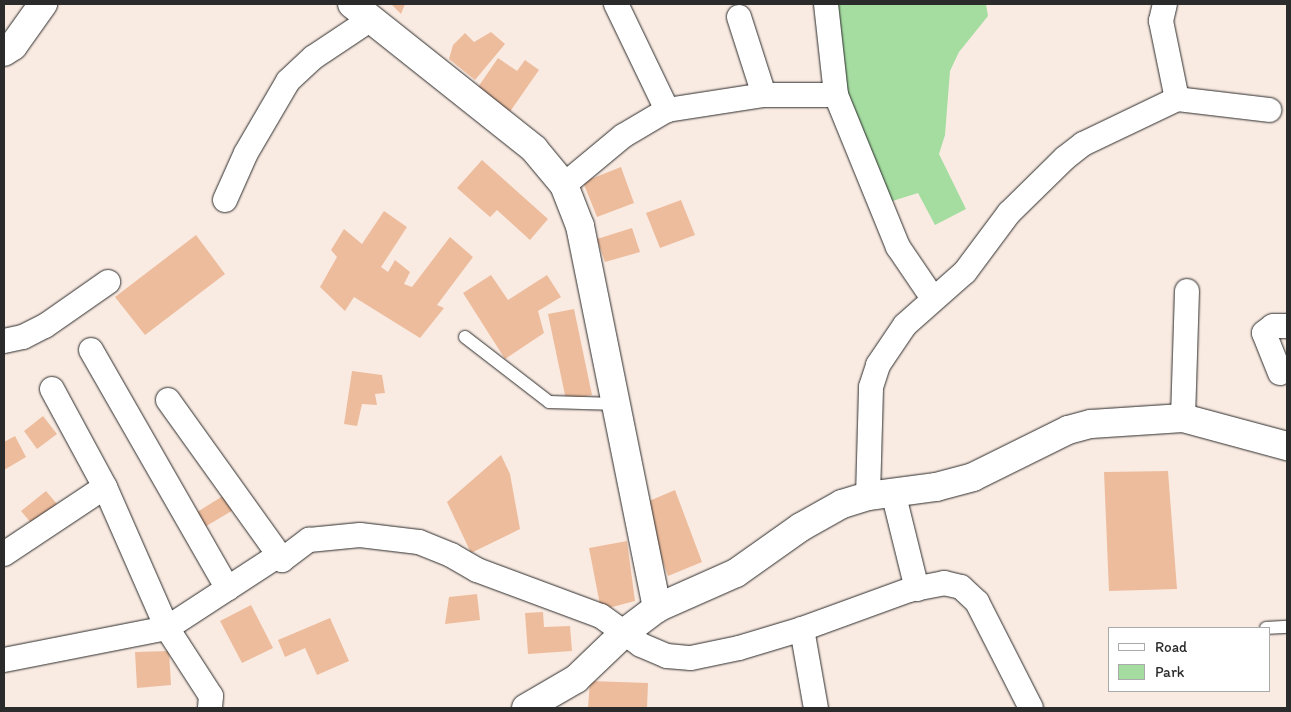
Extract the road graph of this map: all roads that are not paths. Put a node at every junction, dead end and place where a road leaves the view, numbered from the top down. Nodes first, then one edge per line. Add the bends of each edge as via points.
1 (42, 4) edge
2 (616, 4) edge
3 (826, 4) edge
4 (1165, 4) edge
5 (361, 11) edge
6 (739, 17) dead end
7 (4, 52) edge
8 (764, 95) junction
9 (836, 95) junction
10 (1177, 99) junction
11 (667, 110) junction
12 (1269, 110) dead end
13 (564, 185) junction
14 (225, 200) dead end
15 (108, 282) dead end
16 (1186, 291) dead end
17 (932, 297) junction
18 (1287, 326) edge
19 (466, 337) dead end
20 (4, 341) edge
21 (90, 350) dead end
22 (1280, 373) dead end
23 (52, 389) dead end
24 (168, 400) dead end
25 (617, 404) junction
26 (1183, 418) junction
27 (1287, 446) edge
28 (105, 487) junction
29 (881, 494) junction
30 (4, 554) edge
31 (279, 555) junction
32 (228, 588) junction
33 (917, 589) junction
34 (657, 608) junction
35 (1287, 627) edge
36 (167, 628) junction
37 (1271, 628) edge
38 (802, 629) junction
39 (624, 633) junction
40 (4, 660) edge
41 (214, 704) edge
42 (526, 708) edge
43 (816, 708) edge
44 (1031, 708) edge

1 - 7 street via 13,46
2 - 11 street
3 - 9 street
4 - 10 street via 1161,21
5 - 13 street via 534,149
5 - 14 street via 288,81 255,136
6 - 8 street
8 - 9 street
8 - 11 street
9 - 17 street via 888,227
10 - 12 street
10 - 17 street via 1083,144 1065,158 1009,213 965,272
11 - 13 street via 623,136
13 - 25 street via 580,226
15 - 20 street via 45,326 24,337
16 - 26 street
17 - 29 street via 890,346 871,387
18 - 22 street via 1273,326 1264,333
19 - 25 lane via 549,402
21 - 32 street
23 - 28 street
24 - 31 street
25 - 34 street
26 - 27 street
26 - 29 street via 1091,424 1068,430 973,477 936,487
28 - 30 street
28 - 36 street
29 - 33 street
29 - 34 street via 842,504 801,527 736,573
31 - 32 street
31 - 39 street via 282,560 309,540 328,536 360,535 419,542 477,570 601,616
32 - 36 street
33 - 38 street
33 - 44 street via 944,584 961,588 977,602
34 - 39 street
35 - 37 lane
36 - 40 street
36 - 41 street
38 - 39 street via 691,658 667,656 641,645
38 - 43 street
39 - 42 street via 576,679

